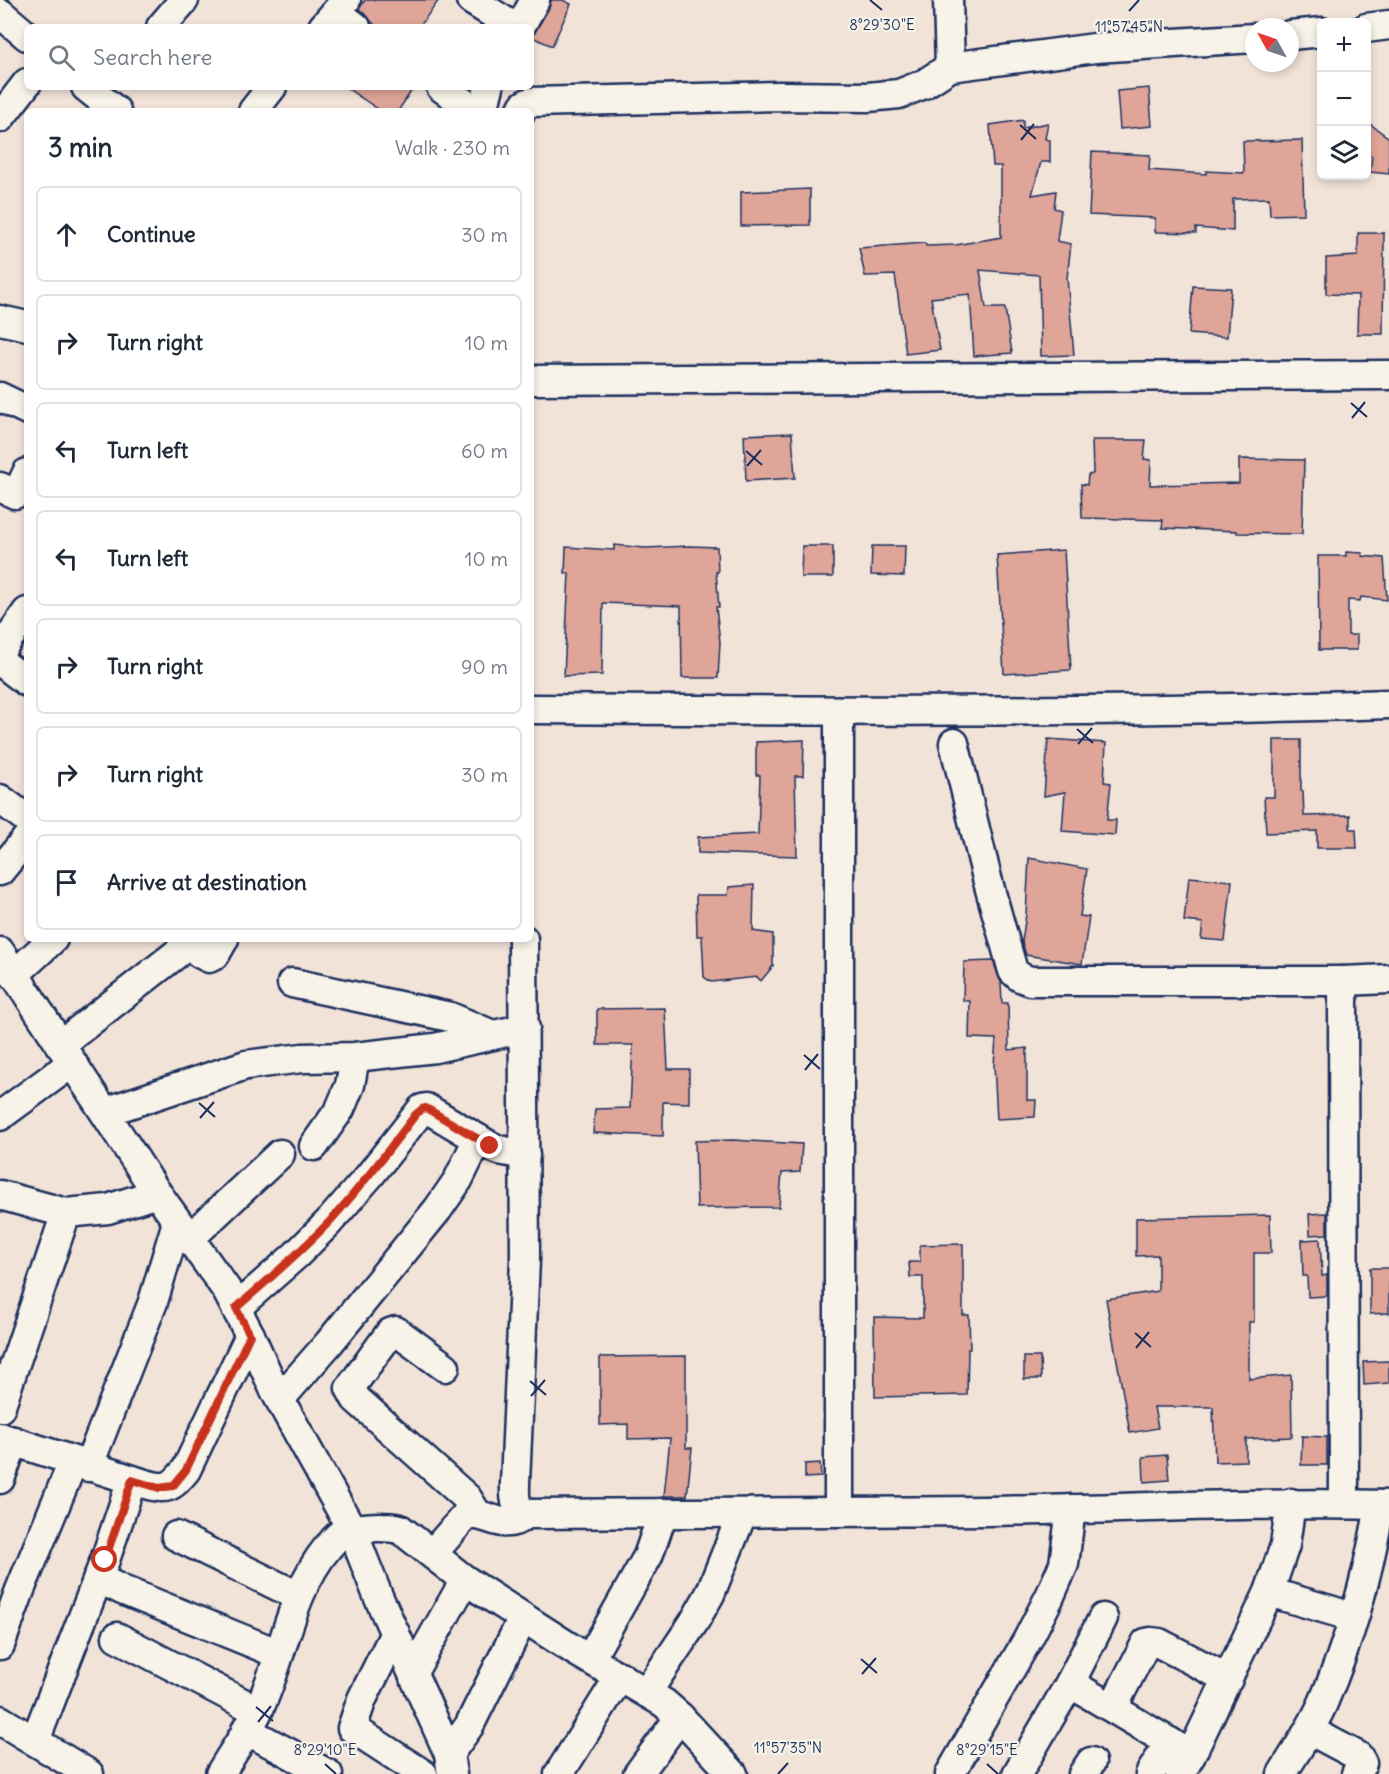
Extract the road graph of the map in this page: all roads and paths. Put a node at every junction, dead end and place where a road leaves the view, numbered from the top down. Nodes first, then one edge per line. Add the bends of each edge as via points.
1 (184, 0) edge
2 (471, 0) edge
3 (535, 0) edge
4 (948, 0) edge
5 (9, 10) edge
6 (164, 24) edge
7 (509, 24) edge
8 (522, 24) edge
9 (1389, 26) edge
10 (1371, 28) edge
11 (24, 32) edge
12 (1317, 32) edge
13 (1299, 34) edge
14 (1245, 39) edge
15 (950, 67) junction
16 (24, 87) edge
17 (270, 90) edge
18 (445, 90) edge
19 (488, 90) edge
20 (256, 108) edge
21 (471, 108) edge
22 (484, 108) edge
23 (522, 108) edge
24 (0, 118) edge
25 (1389, 375) edge
26 (534, 380) edge
27 (0, 397) edge
28 (24, 409) edge
29 (24, 479) edge
30 (0, 487) edge
31 (15, 617) edge
32 (0, 651) edge
33 (0, 661) edge
34 (24, 680) edge
35 (1389, 704) edge
36 (534, 709) edge
37 (839, 711) junction
38 (954, 743) dead end
39 (0, 800) edge
40 (24, 817) edge
41 (24, 842) edge
42 (0, 872) edge
43 (47, 942) edge
44 (184, 942) edge
45 (186, 942) edge
46 (222, 942) edge
47 (523, 942) edge
48 (7, 964) edge
49 (1389, 979) edge
50 (1343, 981) junction
51 (292, 983) dead end
52 (525, 1028) junction
53 (490, 1034) junction
54 (66, 1054) junction
55 (355, 1057) junction
56 (105, 1112) junction
57 (0, 1116) edge
58 (478, 1139) junction
59 (314, 1146) dead end
60 (280, 1154) dead end
61 (525, 1155) junction
62 (157, 1193) junction
63 (0, 1195) edge
64 (66, 1213) junction
65 (183, 1231) junction
66 (236, 1308) junction
67 (250, 1335) junction
68 (445, 1366) dead end
69 (280, 1399) junction
70 (0, 1408) edge
71 (7, 1439) edge
72 (81, 1464) junction
73 (0, 1479) edge
74 (132, 1480) junction
75 (1291, 1503) junction
76 (1344, 1504) junction
77 (1384, 1505) edge
78 (1071, 1509) junction
79 (839, 1512) junction
80 (663, 1513) junction
81 (477, 1514) junction
82 (527, 1514) junction
83 (742, 1514) junction
84 (352, 1530) junction
85 (176, 1536) dead end
86 (432, 1554) junction
87 (98, 1578) junction
88 (465, 1580) junction
89 (1269, 1592) junction
90 (298, 1596) junction
91 (1353, 1617) junction
92 (523, 1618) junction
93 (1103, 1618) dead end
94 (394, 1633) junction
95 (117, 1637) dead end
96 (0, 1645) edge
97 (279, 1654) junction
98 (591, 1659) junction
99 (413, 1672) junction
100 (620, 1676) junction
101 (1228, 1679) junction
102 (1070, 1683) junction
103 (647, 1692) junction
104 (1113, 1707) junction
105 (680, 1717) junction
106 (0, 1720) edge
107 (252, 1721) junction
108 (1309, 1730) junction
109 (35, 1741) junction
110 (1181, 1757) edge
111 (450, 1764) edge
112 (89, 1774) edge
113 (219, 1774) edge
114 (328, 1774) edge
115 (423, 1774) edge
116 (559, 1774) edge
117 (638, 1774) edge
118 (733, 1774) edge
119 (950, 1774) edge
120 (1017, 1774) edge
121 (1150, 1774) edge
122 (1282, 1774) edge
123 (1356, 1774) edge

1 - 6 street
2 - 7 street
3 - 8 street
4 - 15 street
5 - 11 street
9 - 10 street
12 - 13 street
14 - 15 street via 1095,48
15 - 23 street via 899,94 868,97 530,102
16 - 24 street
17 - 20 street
18 - 21 street
19 - 22 street
25 - 26 street
27 - 28 street
29 - 30 street via 15,494
31 - 32 street
33 - 34 street
35 - 37 street
36 - 37 street
37 - 79 street
38 - 50 street via 1013,971 1020,977 1030,981
39 - 40 street
41 - 42 street
43 - 48 street
44 - 54 street via 180,951
45 - 46 street via 209,958
47 - 52 street
48 - 54 street
49 - 50 street
50 - 76 street
51 - 53 street via 450,1017
52 - 53 street
52 - 61 street
53 - 55 street via 435,1048
54 - 56 street
54 - 57 street
55 - 56 street via 246,1065
55 - 59 street via 340,1109
56 - 62 street
58 - 61 street via 499,1150
58 - 66 street via 422,1109 329,1222
58 - 69 street via 438,1209
60 - 65 street
61 - 82 street via 525,1260 515,1483 516,1503
62 - 64 street via 108,1209
62 - 65 street
63 - 64 street
64 - 70 street
65 - 66 street
65 - 72 street
66 - 67 street
67 - 69 street
67 - 74 street via 186,1470 173,1486 159,1488
68 - 81 street via 396,1331 350,1388 356,1399 467,1498
69 - 84 street
71 - 72 street
71 - 73 street
72 - 74 street
72 - 96 street via 20,1590
74 - 87 street
75 - 76 street
75 - 78 street
75 - 89 street via 1285,1545
76 - 77 street
77 - 91 street
78 - 79 street
78 - 119 street via 1064,1564 1050,1596
79 - 83 street
80 - 82 street
80 - 83 street
80 - 98 street via 648,1556
81 - 82 street via 512,1523
81 - 86 street via 465,1516
83 - 103 street via 710,1594
84 - 86 street via 400,1529
84 - 90 street via 340,1534 314,1564
84 - 94 street
85 - 90 street
86 - 88 street
87 - 97 street
87 - 109 street
88 - 92 street
88 - 99 street
89 - 91 street
89 - 101 street
90 - 97 street
91 - 108 street
92 - 98 street
92 - 111 street
93 - 102 street
94 - 99 street
94 - 115 street via 352,1728
95 - 107 street
97 - 107 street
98 - 100 street
99 - 111 street
100 - 103 street
100 - 116 street
101 - 104 street via 1159,1643 1146,1643
101 - 110 street
102 - 104 street
102 - 120 street
103 - 105 street
104 - 110 street
105 - 117 street
105 - 118 street
106 - 109 street
107 - 113 street
107 - 114 street
108 - 122 street
108 - 123 street via 1358,1756 1362,1763
109 - 112 street
110 - 121 street

